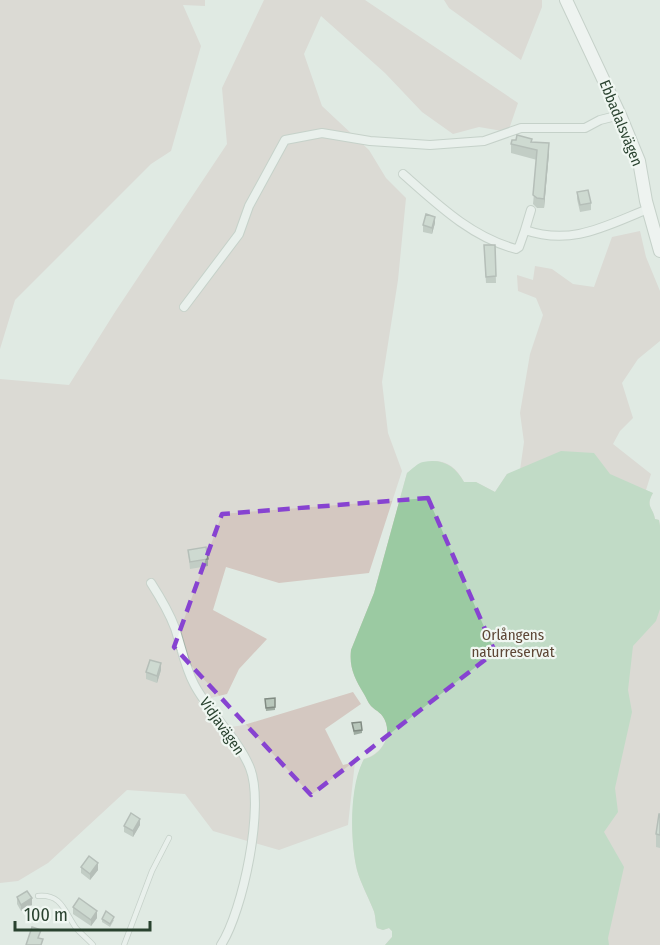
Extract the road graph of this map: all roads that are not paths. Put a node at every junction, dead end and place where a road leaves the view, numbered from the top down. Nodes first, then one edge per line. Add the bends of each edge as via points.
1 (566, 0) edge
2 (620, 115) junction
3 (403, 174) dead end
4 (648, 208) junction
5 (531, 210) dead end
6 (525, 230) junction
7 (660, 251) edge
8 (184, 307) dead end
9 (151, 583) dead end
10 (169, 838) dead end
11 (38, 896) dead end
12 (93, 945) edge
13 (124, 945) edge
14 (221, 945) edge

1 - 2 street, Ebbadalsvägen
2 - 4 street, Ebbadalsvägen via 639,161
2 - 8 street via 585,128 521,128 484,141 430,146 322,133 285,140 238,234
3 - 6 street via 462,224 485,237 516,249
4 - 6 street via 608,225 566,236 551,237
4 - 7 street, Ebbadalsvägen
5 - 6 street
9 - 14 street, Vidjavägen via 174,625 192,682 250,766 254,781 250,859 237,912
10 - 13 lane
11 - 12 lane via 49,895 58,901 77,930

